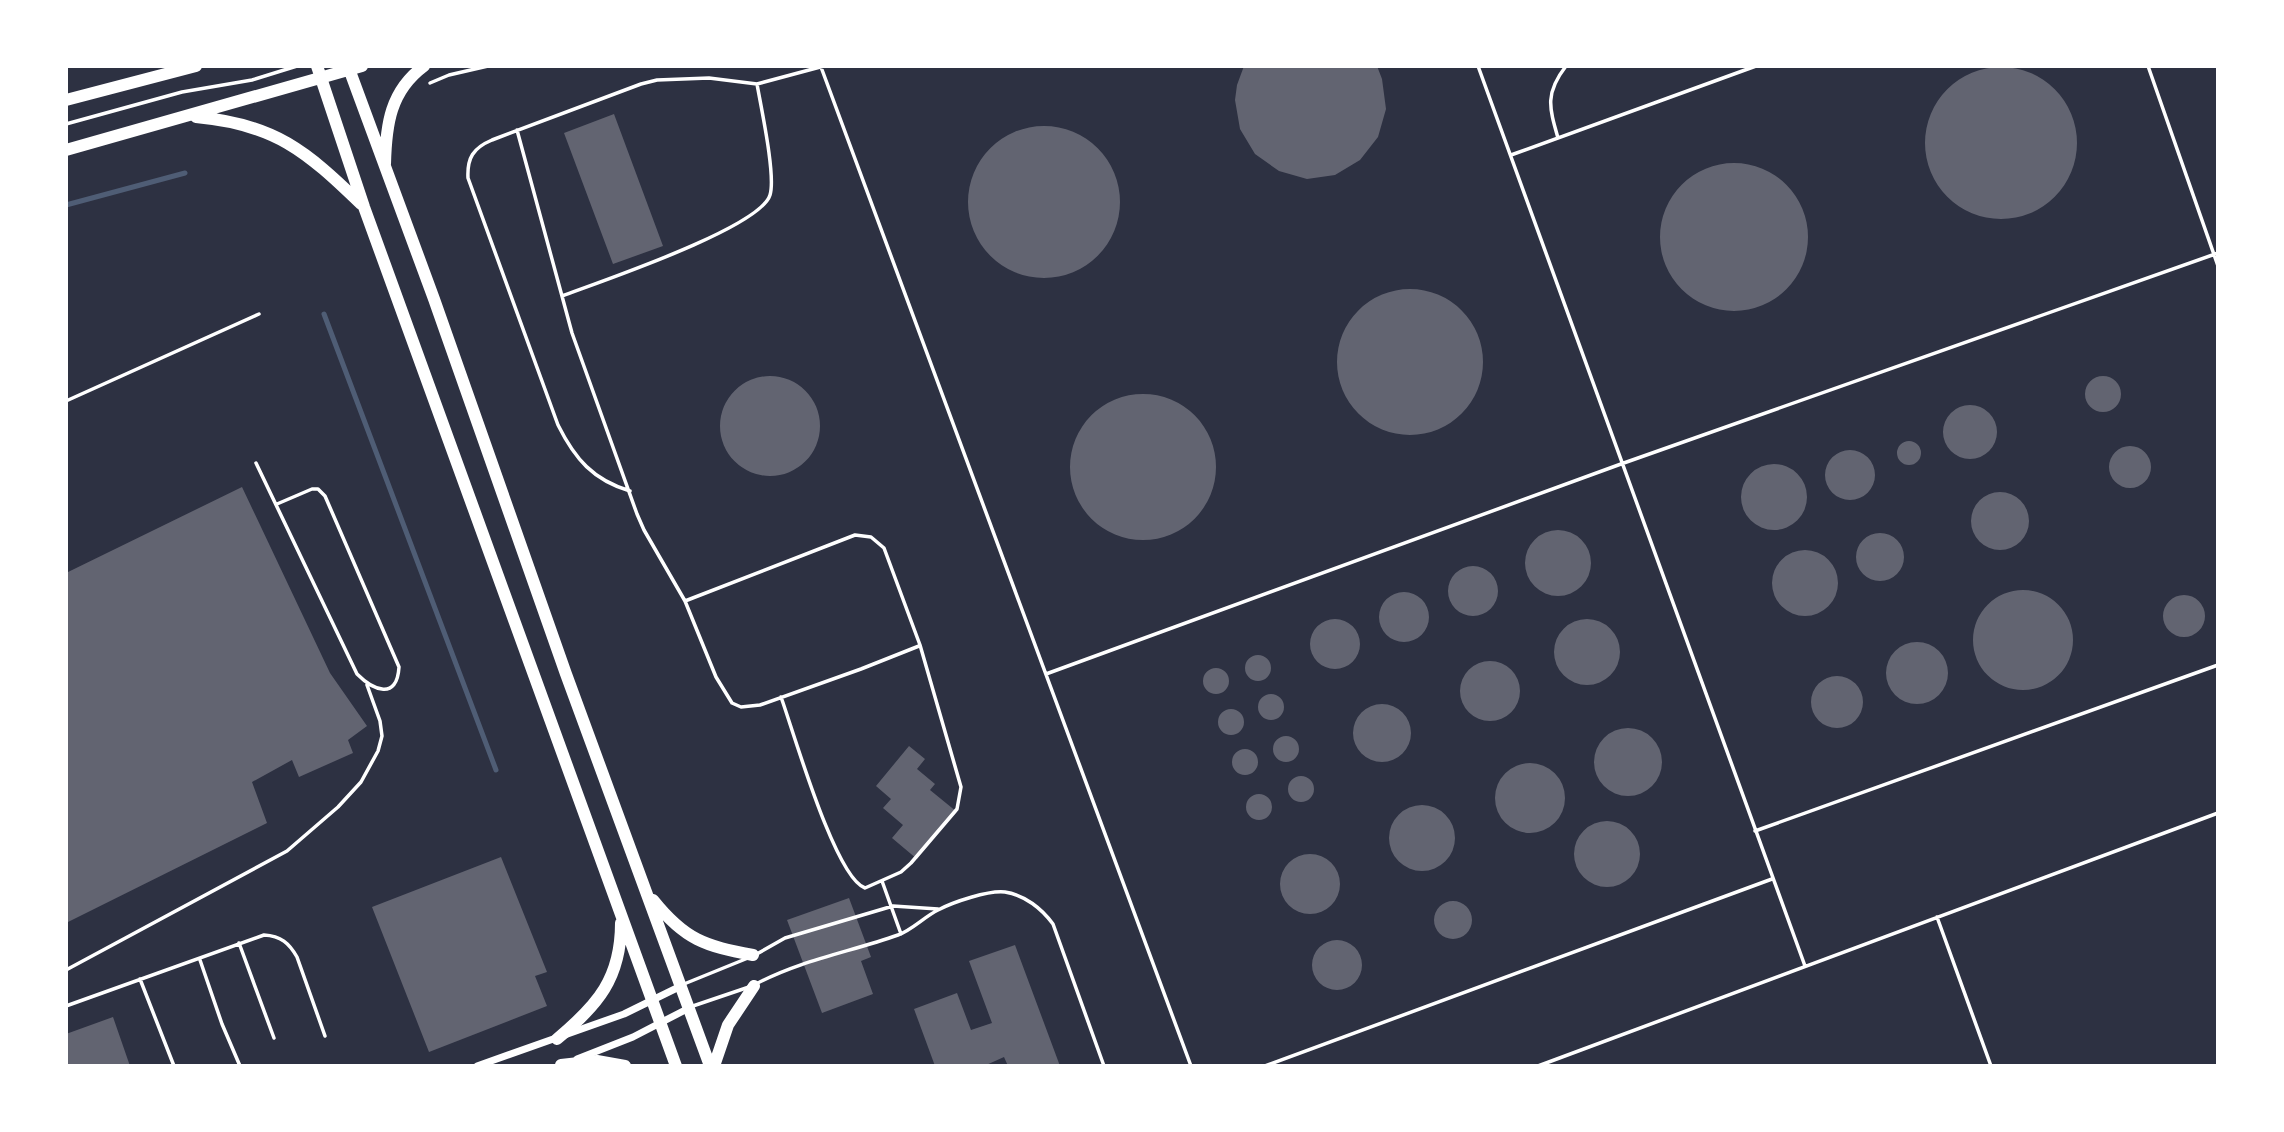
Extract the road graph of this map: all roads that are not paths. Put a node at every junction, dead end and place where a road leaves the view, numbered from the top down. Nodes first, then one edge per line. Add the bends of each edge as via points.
1 (196, 66) edge
2 (297, 66) edge
3 (424, 66) edge
4 (1478, 66) edge
5 (1566, 66) edge
6 (1756, 66) edge
7 (2148, 66) edge
8 (822, 67) edge
9 (353, 68) edge
10 (318, 72) edge
11 (757, 84) junction
12 (66, 100) edge
13 (188, 116) junction
14 (66, 124) edge
15 (517, 130) junction
16 (1559, 138) junction
17 (66, 150) edge
18 (1510, 156) junction
19 (385, 171) junction
20 (363, 206) junction
21 (2215, 254) edge
22 (2217, 266) edge
23 (562, 296) junction
24 (259, 314) dead end
25 (66, 401) edge
26 (256, 463) dead end
27 (1621, 464) junction
28 (630, 491) junction
29 (277, 505) junction
30 (685, 601) junction
31 (920, 645) junction
32 (2217, 665) edge
33 (1046, 674) junction
34 (366, 684) junction
35 (781, 696) junction
36 (2217, 813) edge
37 (1755, 831) junction
38 (1772, 879) junction
39 (882, 881) junction
40 (645, 889) junction
41 (892, 906) junction
42 (940, 909) junction
43 (621, 916) junction
44 (1937, 917) junction
45 (901, 934) junction
46 (239, 943) junction
47 (753, 955) junction
48 (200, 959) junction
49 (1805, 966) junction
50 (66, 970) edge
51 (140, 979) junction
52 (681, 986) junction
53 (754, 986) junction
54 (652, 999) junction
55 (66, 1006) edge
56 (689, 1008) junction
57 (661, 1023) junction
58 (325, 1037) dead end
59 (274, 1038) dead end
60 (557, 1039) junction
61 (238, 1064) edge
62 (560, 1065) edge
63 (174, 1066) edge
64 (477, 1066) edge
65 (625, 1066) edge
66 (676, 1066) edge
67 (712, 1066) edge
68 (1104, 1066) edge
69 (1191, 1066) edge
70 (1265, 1066) edge
71 (1538, 1066) edge
72 (1991, 1066) edge

1 - 12 main road
2 - 14 lane
3 - 19 main road via 404,85 392,108
4 - 18 lane
5 - 16 lane via 1551,92
6 - 16 lane
7 - 21 lane
8 - 11 lane
8 - 33 lane
9 - 10 main road
9 - 19 main road
10 - 13 main road
10 - 20 main road
11 - 15 lane via 709,78 657,80
11 - 23 lane via 772,182 769,200 762,208 674,253
13 - 17 main road
13 - 20 main road via 237,122 281,138 317,163
15 - 23 lane
15 - 28 lane via 478,147 470,158 468,178 567,444 603,482
16 - 18 lane
18 - 27 lane
19 - 40 main road
20 - 43 main road
21 - 22 lane
21 - 27 lane
23 - 28 lane
24 - 25 lane
26 - 29 lane
27 - 33 lane
27 - 37 lane
28 - 30 lane via 644,530
29 - 34 lane via 331,624
29 - 34 lane via 312,489 326,496 399,667 397,680 388,689 380,691
30 - 31 lane via 864,535 884,548
30 - 35 lane via 716,677 733,703 750,707
31 - 35 lane
31 - 39 lane via 961,794 948,821 911,863
32 - 37 lane
33 - 69 lane
34 - 50 lane via 382,736 360,782 338,807 287,851
35 - 39 lane via 841,859 860,887
36 - 44 lane
37 - 38 lane
38 - 49 lane
38 - 70 lane
39 - 41 lane
40 - 47 main road via 664,914 690,936 715,948
40 - 52 main road
41 - 42 lane
41 - 45 lane
41 - 47 lane via 785,938
42 - 45 lane
42 - 68 lane via 1005,892 1044,912 1053,924
43 - 54 main road
43 - 60 main road via 620,951 611,978 589,1010
44 - 49 lane
44 - 72 lane
45 - 53 lane via 788,968
46 - 48 lane
46 - 58 lane via 275,935 291,947
46 - 59 lane
47 - 52 lane
48 - 51 lane
48 - 61 lane
49 - 71 lane
51 - 55 lane
51 - 63 lane
52 - 54 street
52 - 56 main road
53 - 56 lane
53 - 67 main road via 727,1025
54 - 57 main road
54 - 60 street
56 - 57 street
56 - 67 main road
57 - 62 street
57 - 66 main road
60 - 64 street
62 - 65 main road via 597,1060

